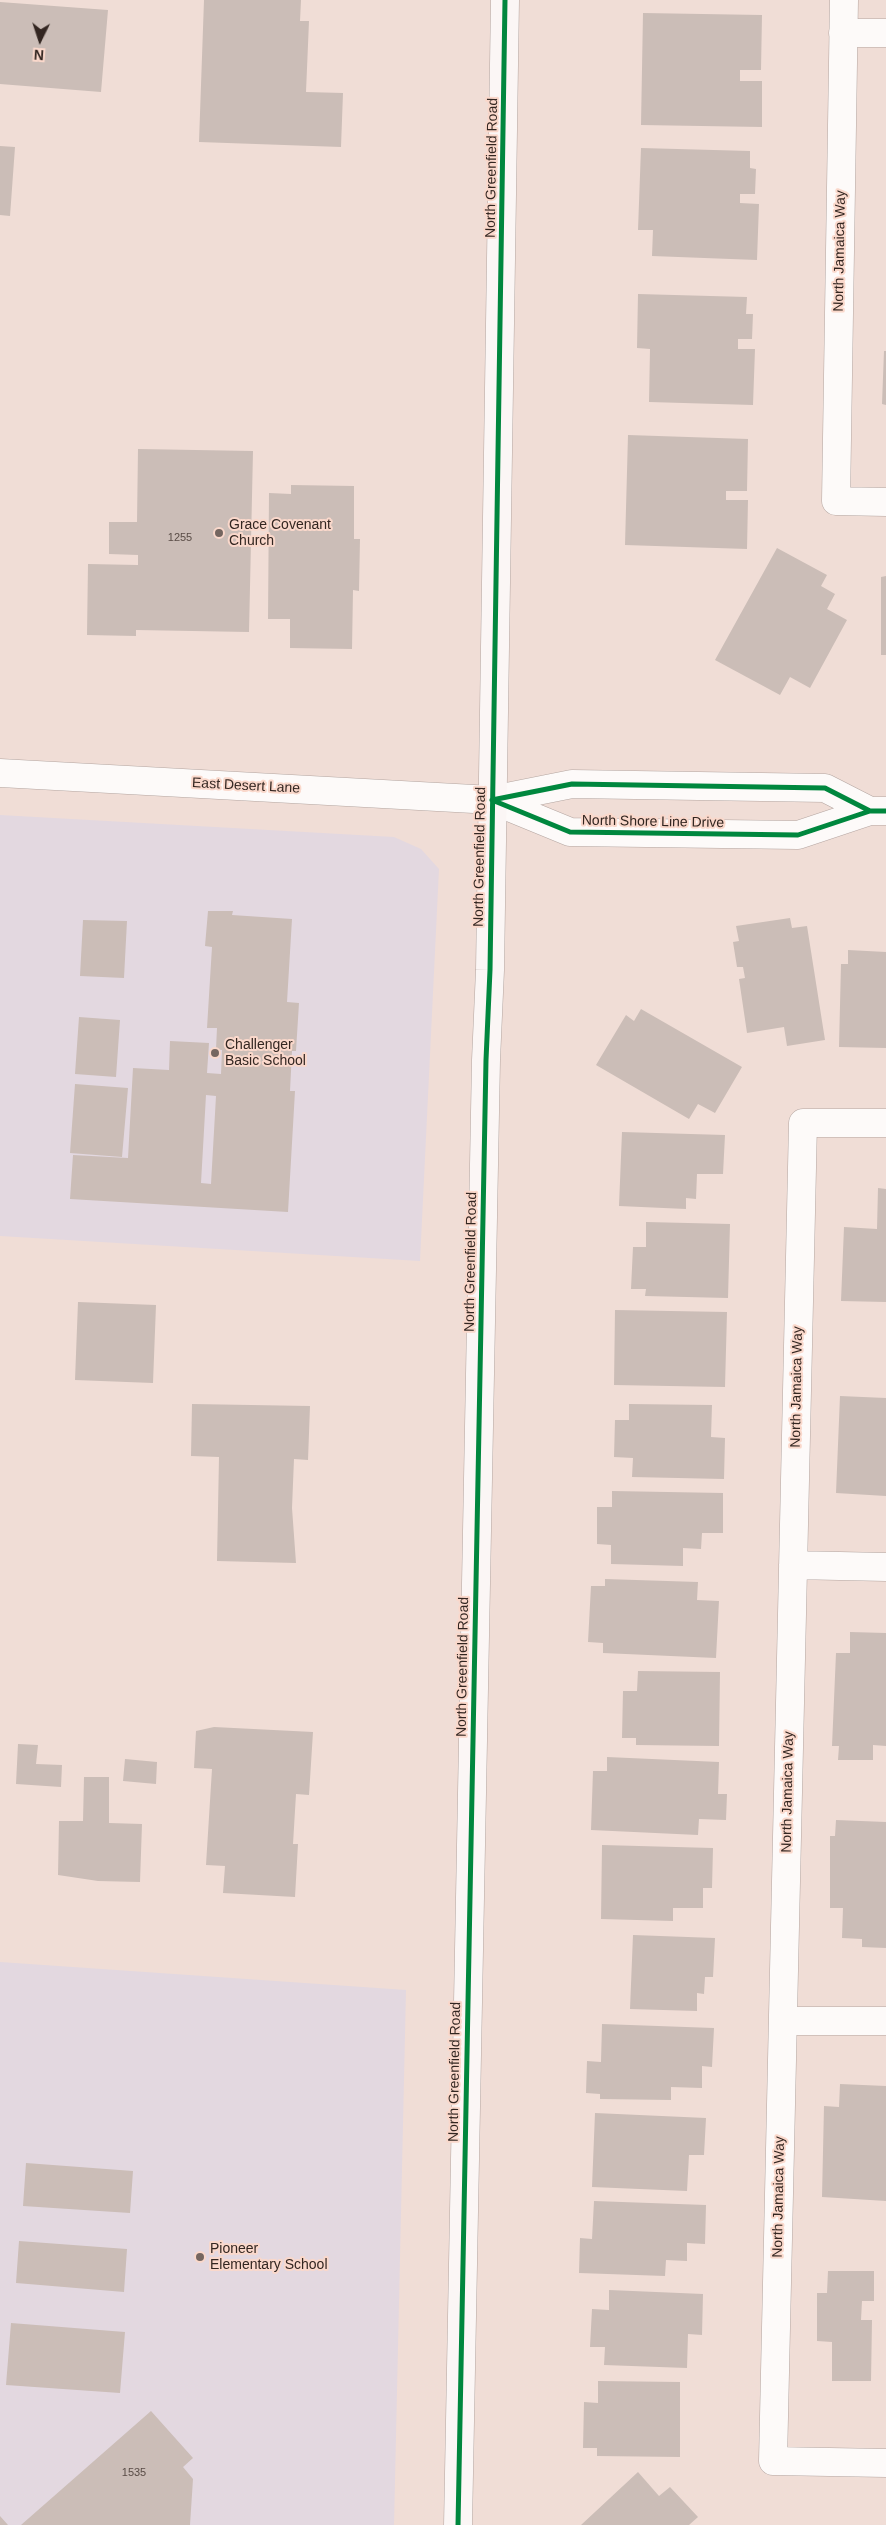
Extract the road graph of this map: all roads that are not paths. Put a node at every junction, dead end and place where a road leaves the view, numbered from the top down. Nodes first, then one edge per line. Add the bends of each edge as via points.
1 (505, 0) edge
2 (844, 0) edge
3 (843, 33) junction
4 (886, 34) edge
5 (886, 502) edge
6 (0, 773) edge
7 (492, 800) junction
8 (878, 811) edge
9 (886, 1123) edge
10 (793, 1565) junction
11 (886, 1567) edge
12 (783, 2020) junction
13 (886, 2021) edge
14 (886, 2463) edge
15 (458, 2525) edge

1 - 7 main road, North Greenfield Road
2 - 3 street, North Jamaica Way
3 - 4 street
3 - 5 street, North Jamaica Way via 836,501
6 - 7 street, East Desert Lane
7 - 8 street, North Shore Line Drive via 572,784 825,788
7 - 8 street, North Shore Line Drive via 570,832 798,835
7 - 15 main road, North Greenfield Road
9 - 10 street, North Jamaica Way via 803,1123
10 - 11 street
10 - 12 street, North Jamaica Way
12 - 13 street
12 - 14 street, North Jamaica Way via 773,2461

